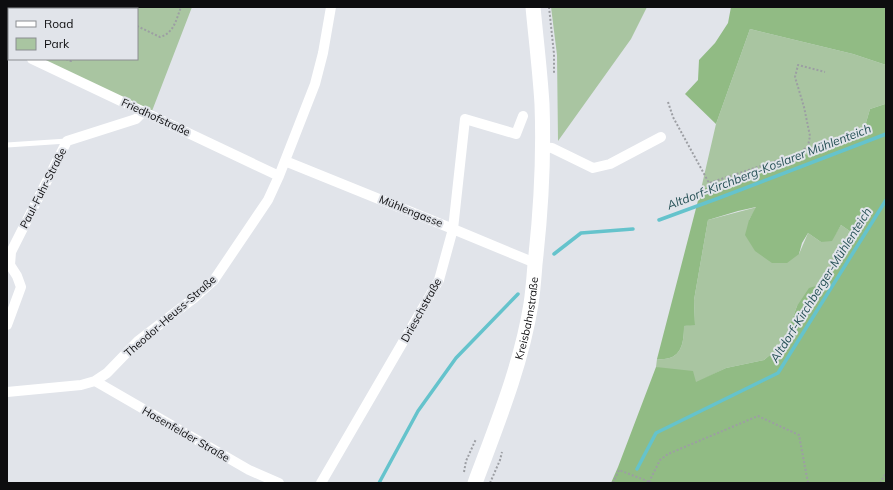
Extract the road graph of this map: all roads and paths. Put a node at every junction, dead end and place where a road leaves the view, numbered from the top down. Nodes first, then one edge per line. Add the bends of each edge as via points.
1 (58, 7) edge
2 (181, 7) edge
3 (331, 7) edge
4 (533, 7) edge
5 (63, 8) edge
6 (138, 26) edge
7 (34, 60) edge
8 (825, 72) dead end
9 (668, 102) dead end
10 (144, 111) junction
11 (523, 116) dead end
12 (661, 137) dead end
13 (67, 141) junction
14 (7, 145) edge
15 (542, 147) junction
16 (285, 161) junction
17 (279, 176) junction
18 (453, 229) junction
19 (535, 263) junction
20 (7, 324) edge
21 (95, 381) junction
22 (7, 392) edge
23 (886, 473) edge
24 (650, 482) edge
25 (279, 483) edge
26 (321, 483) edge
27 (475, 483) edge
28 (613, 483) edge
29 (808, 483) edge
30 (880, 483) edge

1 - 5 path
2 - 6 path via 172,30 167,35 160,37
3 - 16 street, Theodor-Heuss-Straße via 315,84
4 - 15 street, Kreisbahnstraße via 542,105
7 - 10 street, Friedhofstraße
8 - 9 path via 798,65 795,77 810,136 808,146 800,153 709,183 673,118
10 - 13 street via 136,119
10 - 17 street, Friedhofstraße
11 - 18 street, Drieschstraße via 516,134 465,119
12 - 15 street via 610,164 593,168 552,148
13 - 14 lane
13 - 20 street, Paul-Fuhr-Straße via 11,252 10,265 21,287
15 - 19 street, Kreisbahnstraße
16 - 17 street, Theodor-Heuss-Straße
16 - 18 street, Mühlengasse
17 - 21 street, Theodor-Heuss-Straße via 268,200 214,280 138,341 107,373
18 - 19 street, Mühlengasse
18 - 26 street, Drieschstraße via 439,280
19 - 27 street, Kreisbahnstraße via 531,303 508,396
21 - 22 street, Theodor-Heuss-Straße via 81,385
21 - 25 street, Hasenfelder Straße via 249,470
23 - 30 path
24 - 28 path via 618,470
24 - 29 path via 660,460 668,454 758,416 799,435

